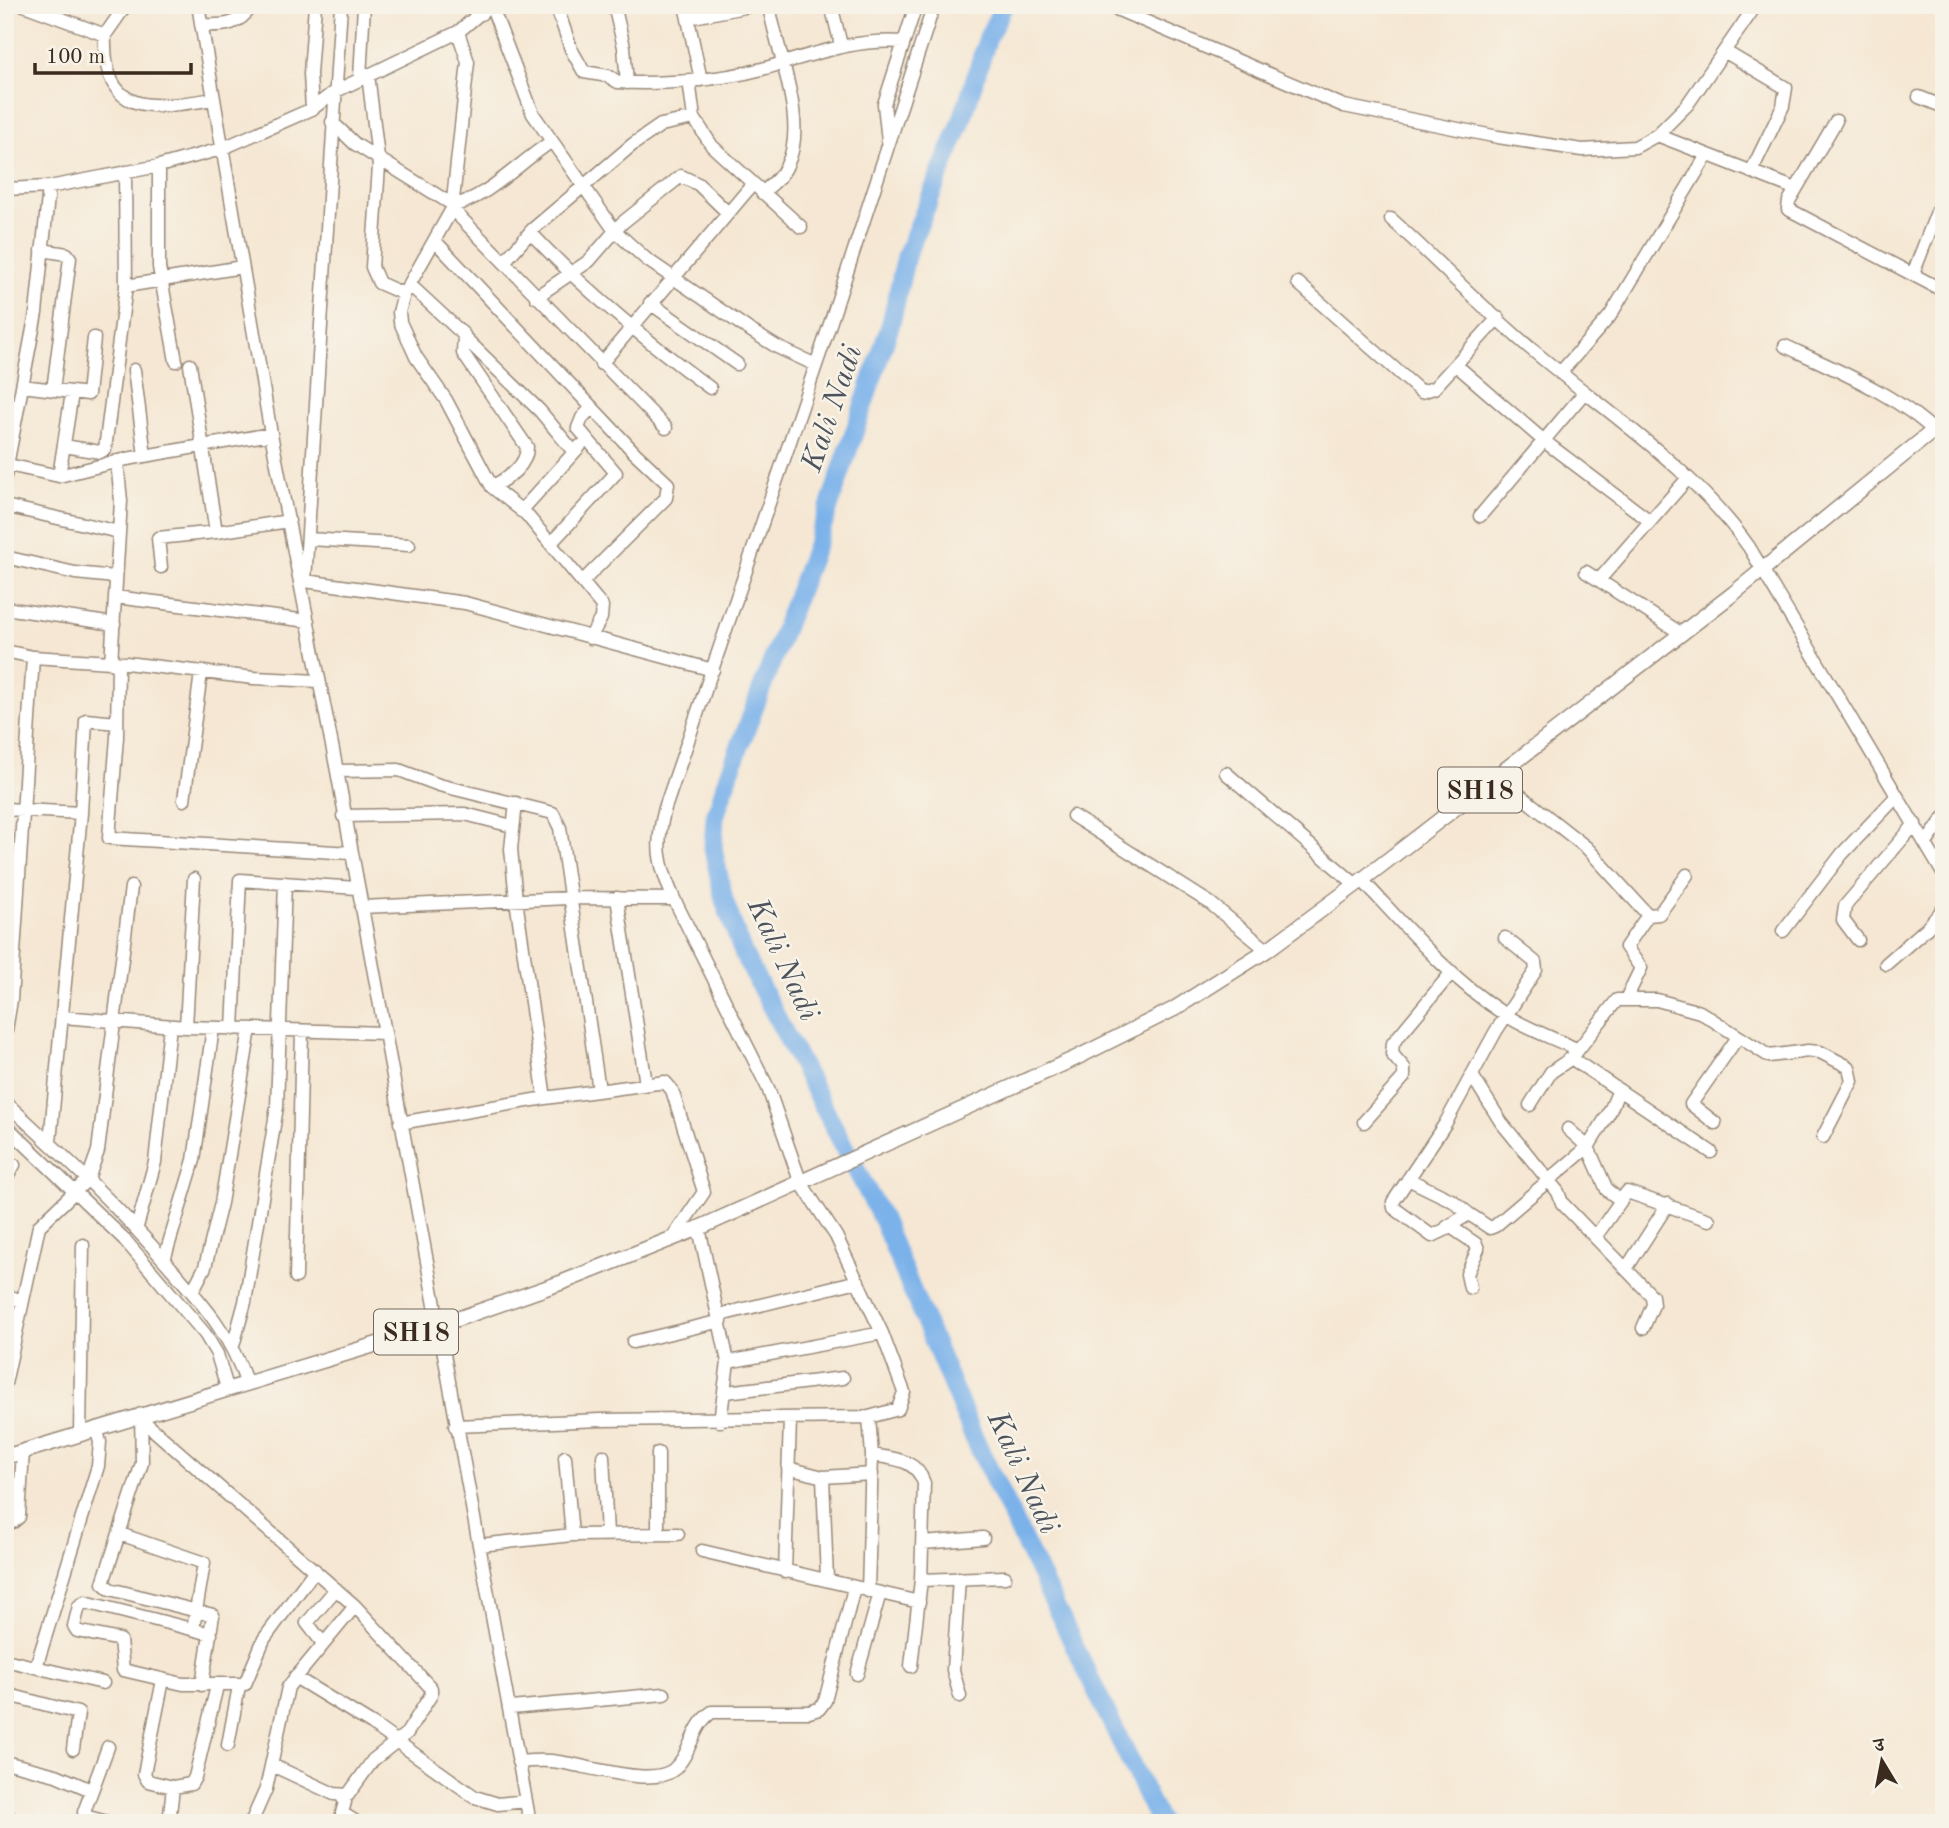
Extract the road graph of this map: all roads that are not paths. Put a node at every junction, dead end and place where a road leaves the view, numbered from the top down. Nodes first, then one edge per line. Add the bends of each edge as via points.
1 (24, 5) edge
2 (126, 5) edge
3 (198, 5) edge
4 (252, 5) edge
5 (315, 5) edge
6 (341, 5) edge
7 (364, 5) edge
8 (468, 5) edge
9 (556, 5) edge
10 (614, 5) edge
11 (755, 5) edge
12 (769, 5) edge
13 (831, 5) edge
14 (916, 5) edge
15 (934, 5) edge
16 (1107, 5) edge
17 (1756, 5) edge
18 (487, 8) edge
19 (687, 12) edge
20 (201, 25) junction
21 (458, 32) junction
22 (105, 35) junction
23 (903, 42) junction
24 (841, 45) junction
25 (1724, 51) junction
26 (783, 62) junction
27 (364, 76) junction
28 (695, 80) junction
29 (627, 83) junction
30 (334, 92) junction
31 (1919, 97) dead end
32 (213, 99) junction
33 (1944, 107) edge
34 (312, 109) junction
35 (694, 118) junction
36 (1836, 121) dead end
37 (332, 122) junction
38 (1657, 135) junction
39 (888, 141) junction
40 (551, 142) junction
41 (221, 149) junction
42 (1707, 155) junction
43 (378, 158) junction
44 (159, 166) junction
45 (125, 172) junction
46 (1751, 172) junction
47 (49, 187) junction
48 (583, 187) junction
49 (5, 189) edge
50 (757, 189) junction
51 (1796, 189) junction
52 (1944, 194) edge
53 (452, 207) junction
54 (728, 213) junction
55 (1391, 219) dead end
56 (801, 227) dead end
57 (615, 231) junction
58 (530, 232) junction
59 (435, 241) junction
60 (42, 250) junction
61 (504, 262) junction
62 (242, 267) junction
63 (569, 274) junction
64 (1913, 274) junction
65 (672, 276) junction
66 (161, 280) junction
67 (1298, 283) dead end
68 (126, 286) junction
69 (407, 289) junction
70 (1944, 291) edge
71 (536, 297) junction
72 (650, 303) junction
73 (1498, 318) junction
74 (630, 328) junction
75 (94, 338) dead end
76 (466, 339) junction
77 (1786, 346) dead end
78 (176, 361) dead end
79 (601, 363) junction
80 (737, 364) dead end
81 (190, 365) dead end
82 (817, 365) junction
83 (1456, 365) junction
84 (134, 370) dead end
85 (1560, 373) junction
86 (22, 386) junction
87 (710, 388) dead end
88 (53, 390) junction
89 (72, 393) junction
90 (1584, 393) junction
91 (593, 407) junction
92 (666, 428) dead end
93 (1941, 431) edge
94 (271, 434) junction
95 (587, 438) junction
96 (1544, 441) junction
97 (64, 446) junction
98 (202, 447) junction
99 (574, 452) junction
100 (145, 456) junction
101 (117, 461) junction
102 (6, 470) edge
103 (60, 476) junction
104 (1688, 478) junction
105 (492, 487) junction
106 (5, 506) edge
107 (521, 510) junction
108 (1480, 516) dead end
109 (289, 521) junction
110 (1650, 521) junction
111 (119, 531) junction
112 (216, 532) junction
113 (309, 540) junction
114 (552, 542) junction
115 (409, 545) dead end
116 (5, 558) edge
117 (161, 568) dead end
118 (1763, 570) junction
119 (1586, 572) dead end
120 (116, 577) junction
121 (1599, 580) junction
122 (305, 581) junction
123 (583, 581) junction
124 (115, 597) junction
125 (304, 597) junction
126 (5, 608) edge
127 (308, 621) junction
128 (114, 624) junction
129 (1682, 634) junction
130 (590, 638) junction
131 (5, 651) edge
132 (33, 657) junction
133 (115, 663) junction
134 (713, 670) junction
135 (201, 673) junction
136 (319, 681) junction
137 (117, 723) junction
138 (337, 771) junction
139 (1226, 774) dead end
140 (1497, 777) junction
141 (1897, 796) junction
142 (184, 800) dead end
143 (516, 803) junction
144 (5, 809) edge
145 (22, 810) junction
146 (81, 813) junction
147 (344, 816) junction
148 (1073, 816) dead end
149 (1944, 818) edge
150 (1915, 824) junction
151 (512, 826) junction
152 (1926, 843) junction
153 (351, 853) junction
154 (1687, 875) dead end
155 (1944, 875) edge
156 (194, 879) dead end
157 (1358, 882) junction
158 (285, 883) junction
159 (131, 887) dead end
160 (357, 888) junction
161 (570, 898) junction
162 (617, 898) junction
163 (674, 898) junction
164 (516, 900) junction
165 (361, 907) junction
166 (1944, 908) edge
167 (1648, 915) junction
168 (1783, 932) dead end
169 (1505, 938) dead end
170 (1858, 940) dead end
171 (1266, 950) junction
172 (1886, 964) dead end
173 (1452, 972) junction
174 (1627, 997) junction
175 (1505, 1015) junction
176 (63, 1017) junction
177 (114, 1021) junction
178 (170, 1026) junction
179 (186, 1027) junction
180 (213, 1028) junction
181 (233, 1029) junction
182 (250, 1029) junction
183 (279, 1031) junction
184 (302, 1031) junction
185 (384, 1034) junction
186 (5, 1036) edge
187 (1738, 1037) junction
188 (1576, 1054) junction
189 (1474, 1077) junction
190 (646, 1084) junction
191 (599, 1090) junction
192 (1619, 1090) junction
193 (545, 1098) junction
194 (5, 1102) edge
195 (1530, 1104) dead end
196 (1364, 1122) dead end
197 (400, 1123) junction
198 (1715, 1123) dead end
199 (5, 1125) edge
200 (1568, 1129) dead end
201 (1824, 1136) dead end
202 (50, 1142) junction
203 (1588, 1147) junction
204 (1711, 1152) dead end
205 (14, 1165) dead end
206 (1408, 1179) junction
207 (1548, 1179) junction
208 (88, 1180) junction
209 (5, 1181) edge
210 (800, 1181) junction
211 (75, 1192) junction
212 (1619, 1199) junction
213 (1668, 1204) junction
214 (1469, 1214) junction
215 (1709, 1220) dead end
216 (137, 1227) junction
217 (1447, 1227) junction
218 (699, 1228) junction
219 (1596, 1236) junction
220 (672, 1240) junction
221 (83, 1245) dead end
222 (164, 1260) junction
223 (1626, 1269) junction
224 (296, 1277) dead end
225 (858, 1280) junction
226 (1470, 1288) dead end
227 (192, 1292) junction
228 (5, 1295) edge
229 (22, 1301) junction
230 (720, 1318) junction
231 (437, 1326) junction
232 (1643, 1328) dead end
233 (882, 1334) junction
234 (10, 1338) edge
235 (634, 1342) dead end
236 (233, 1346) junction
237 (728, 1362) junction
238 (843, 1378) dead end
239 (246, 1382) junction
240 (5, 1384) edge
241 (227, 1388) junction
242 (726, 1392) junction
243 (141, 1416) junction
244 (869, 1417) junction
245 (790, 1420) junction
246 (720, 1421) junction
247 (455, 1426) junction
248 (96, 1428) junction
249 (80, 1433) junction
250 (872, 1444) junction
251 (23, 1451) junction
252 (658, 1452) dead end
253 (603, 1456) dead end
254 (5, 1457) edge
255 (565, 1458) dead end
256 (788, 1468) junction
257 (872, 1474) junction
258 (823, 1477) junction
259 (5, 1521) edge
260 (120, 1534) junction
261 (607, 1534) junction
262 (658, 1534) junction
263 (678, 1534) dead end
264 (572, 1535) junction
265 (983, 1538) dead end
266 (923, 1543) junction
267 (480, 1545) junction
268 (702, 1551) dead end
269 (315, 1570) junction
270 (785, 1572) junction
271 (1005, 1577) dead end
272 (959, 1578) junction
273 (827, 1580) junction
274 (921, 1580) junction
275 (854, 1588) junction
276 (336, 1589) junction
277 (874, 1592) junction
278 (919, 1602) junction
279 (355, 1606) junction
280 (197, 1610) junction
281 (193, 1629) junction
282 (211, 1634) junction
283 (322, 1642) junction
284 (5, 1660) edge
285 (911, 1666) dead end
286 (36, 1667) junction
287 (857, 1674) dead end
288 (295, 1677) junction
289 (163, 1680) junction
290 (103, 1683) dead end
291 (202, 1685) junction
292 (217, 1686) junction
293 (239, 1686) junction
294 (5, 1694) edge
295 (664, 1694) dead end
296 (960, 1696) dead end
297 (511, 1708) junction
298 (399, 1742) junction
299 (228, 1745) dead end
300 (108, 1747) dead end
301 (73, 1749) dead end
302 (5, 1762) edge
303 (518, 1762) junction
304 (272, 1765) junction
305 (173, 1787) junction
306 (91, 1790) junction
307 (342, 1797) junction
308 (526, 1801) junction
309 (5, 1816) edge
310 (22, 1823) edge
311 (111, 1823) edge
312 (169, 1823) edge
313 (251, 1823) edge
314 (358, 1823) edge
315 (530, 1823) edge

1 - 22 street
2 - 22 street
3 - 20 street
4 - 20 street via 234,24
5 - 34 street
6 - 30 street
7 - 27 street
8 - 18 street
9 - 29 street via 570,49 584,72
10 - 29 street
11 - 19 street
12 - 26 street
13 - 24 street
14 - 23 street
15 - 39 street
16 - 38 street via 1355,108 1582,150 1635,148
17 - 25 street
18 - 21 street
18 - 40 street via 525,99
19 - 28 street
20 - 32 street
21 - 27 street
21 - 53 street via 468,62
22 - 32 street via 104,53 112,83 133,100 159,107
23 - 24 street
23 - 39 street via 884,104
24 - 26 street
25 - 38 street via 1686,105
25 - 46 street via 1786,88 1783,106
26 - 28 street via 743,74
26 - 50 street via 794,146 786,168
27 - 30 street
27 - 43 street
28 - 29 street
28 - 35 street
30 - 34 street
30 - 37 street
31 - 33 street
32 - 41 street
34 - 41 street
35 - 48 street via 654,130
35 - 50 street via 712,146
36 - 51 street
37 - 43 street
37 - 113 street
38 - 42 street
39 - 82 street
40 - 48 street
40 - 53 street via 488,190
41 - 44 street
41 - 62 street
42 - 46 street
42 - 85 street via 1610,316
43 - 53 street
43 - 69 street via 372,267 379,283
44 - 45 street
44 - 66 street
45 - 47 street
45 - 68 street
46 - 51 street
47 - 49 street
47 - 60 street
48 - 57 street
48 - 58 street
50 - 54 street
50 - 56 street
51 - 64 street via 1788,205 1791,212
52 - 64 street
53 - 59 street
53 - 61 street
54 - 57 street via 685,176
54 - 65 street
55 - 73 street
57 - 63 street via 589,261
57 - 65 street
58 - 61 street
58 - 63 street
59 - 69 street
59 - 91 street
60 - 86 street
60 - 88 street via 70,258
61 - 71 street
62 - 66 street
62 - 94 street
63 - 71 street
63 - 74 street
64 - 70 street
65 - 72 street
65 - 82 street via 777,347
66 - 68 street
66 - 78 street
67 - 83 street via 1421,392 1434,388
68 - 97 street via 105,449
69 - 76 street
69 - 105 street via 399,312 405,334
71 - 79 street
72 - 74 street
72 - 80 street
73 - 83 street
73 - 85 street
74 - 79 street
74 - 87 street
75 - 89 street via 89,392
76 - 99 street via 540,411
76 - 105 street via 463,353 527,447 520,466
77 - 93 street
79 - 92 street
81 - 98 street
82 - 134 street
83 - 96 street
84 - 100 street
85 - 90 street
86 - 88 street
86 - 102 street
88 - 89 street
89 - 97 street
90 - 96 street
90 - 104 street
91 - 95 street via 578,423
91 - 123 street via 670,489
93 - 118 main road, SH18
94 - 98 street
94 - 109 street
95 - 99 street
95 - 114 street via 616,473
96 - 108 street
96 - 110 street
97 - 103 street
98 - 100 street
98 - 112 street
99 - 107 street
100 - 101 street
101 - 103 street
101 - 111 street
102 - 103 street
104 - 110 street
104 - 118 street via 1721,510
105 - 107 street
106 - 111 street
107 - 114 street
109 - 112 street
109 - 125 street
110 - 121 street
111 - 120 street
112 - 117 street via 158,538
113 - 115 street
113 - 122 street
114 - 123 street
116 - 120 street
118 - 129 main road, SH18
118 - 141 street
119 - 121 street
120 - 124 street
121 - 129 street
122 - 125 street
122 - 130 street via 465,603
123 - 130 street via 603,610
124 - 127 street
124 - 128 street
125 - 127 street
126 - 128 street
127 - 136 street
128 - 133 street
129 - 140 main road, SH18
130 - 134 street
131 - 132 street
132 - 133 street
132 - 145 street
133 - 135 street
133 - 137 street
134 - 163 street via 658,834 663,873
135 - 136 street
135 - 142 street
136 - 138 street
137 - 146 street via 86,720
137 - 153 street via 109,838
138 - 143 street via 399,770 439,785
138 - 147 street
139 - 157 street
140 - 157 main road, SH18
140 - 167 street via 1569,832
141 - 150 street
141 - 168 street via 1842,854
143 - 151 street
143 - 161 street via 546,810 558,819
144 - 145 street
145 - 146 street
145 - 186 street
146 - 176 street
147 - 151 street via 457,813
147 - 153 street
148 - 171 street via 1210,903
149 - 152 street
150 - 152 street
150 - 170 street via 1845,906 1843,920
151 - 164 street
152 - 155 street
153 - 160 street
154 - 167 street via 1659,914
156 - 179 street
157 - 171 main road, SH18
157 - 173 street
158 - 160 street
158 - 181 street via 244,879 238,883
158 - 183 street
159 - 177 street
160 - 165 street
161 - 162 street
161 - 164 street
161 - 191 street
162 - 163 street
162 - 190 street
163 - 210 street via 768,1088
164 - 165 street
164 - 193 street
165 - 185 street
166 - 172 street
167 - 174 street via 1626,947 1642,968
169 - 175 street via 1537,967
171 - 210 main road, SH18 via 1174,1009 1076,1058
173 - 175 street
173 - 196 street via 1393,1043 1392,1054 1404,1068 1404,1077
174 - 187 street via 1700,1012
174 - 188 street via 1611,1004
175 - 188 street
175 - 189 street
176 - 177 street
176 - 202 street
177 - 178 street
177 - 208 street via 101,1134
178 - 179 street
178 - 216 street via 155,1162
179 - 180 street
180 - 181 street
180 - 222 street via 194,1160
181 - 182 street
182 - 183 street
182 - 227 street via 224,1191 205,1267
183 - 184 street
183 - 236 street via 272,1149
184 - 185 street
184 - 224 street
185 - 197 street
187 - 198 street via 1691,1104
187 - 201 street via 1769,1056 1820,1052 1849,1067 1852,1081
188 - 192 street
188 - 195 street via 1551,1072
189 - 206 street
189 - 207 street via 1501,1122
190 - 191 street
190 - 220 street via 670,1084 704,1183 702,1199
191 - 193 street
192 - 203 street
192 - 204 street
193 - 197 street
194 - 202 street
197 - 231 street
199 - 211 street
200 - 203 street
202 - 208 street
203 - 207 street
203 - 212 street via 1606,1191
205 - 209 street
206 - 214 street
206 - 217 street via 1392,1202 1394,1208 1432,1237
207 - 214 street via 1492,1228
207 - 219 street via 1562,1203
208 - 211 street
208 - 216 street
210 - 218 main road, SH18
210 - 225 street via 827,1218
211 - 229 street via 39,1226
211 - 241 street via 124,1239 205,1334 217,1354
212 - 213 street via 1632,1192
212 - 219 street
213 - 215 street
213 - 223 street
214 - 217 street
216 - 222 street
217 - 226 street via 1477,1246 1467,1275
218 - 220 main road, SH18
218 - 230 street
219 - 223 street
220 - 231 main road, SH18
221 - 249 street
222 - 227 street
223 - 232 street via 1653,1296
225 - 230 street
225 - 233 street
227 - 236 street
228 - 229 street
229 - 234 street
230 - 235 street
230 - 237 street
231 - 239 main road, SH18
231 - 247 street
233 - 237 street
233 - 244 street via 901,1380 903,1401 898,1409
234 - 240 street
236 - 239 street
237 - 242 street
238 - 242 street
239 - 241 main road, SH18
241 - 243 main road, SH18
242 - 246 street
243 - 248 main road, SH18
243 - 260 street via 142,1463
243 - 269 street
244 - 245 street
244 - 250 street
245 - 246 street
245 - 256 street
246 - 247 street
247 - 267 street
248 - 249 main road, SH18
248 - 286 street via 98,1466
249 - 251 main road, SH18
250 - 257 street
250 - 266 street via 920,1472 925,1496
251 - 254 main road, SH18
251 - 259 street via 19,1517
252 - 262 street
253 - 261 street
255 - 264 street
256 - 258 street
256 - 270 street
257 - 258 street
257 - 277 street
258 - 273 street
260 - 280 street via 204,1563
260 - 280 street via 103,1579 105,1587
261 - 262 street
261 - 264 street
262 - 263 street
264 - 267 street
265 - 266 street
266 - 274 street
267 - 297 street
268 - 270 street
269 - 276 street
269 - 293 street via 264,1639 249,1680
270 - 273 street
271 - 272 street
272 - 274 street
272 - 296 street via 953,1670
273 - 275 street
274 - 278 street
275 - 277 street
275 - 303 street via 825,1701 819,1709 712,1712 703,1718 678,1764 659,1776 550,1761
276 - 279 street
276 - 283 street via 307,1623
277 - 278 street
277 - 287 street
278 - 285 street
279 - 283 street
279 - 298 street via 431,1688
280 - 281 street
280 - 282 street via 214,1615
281 - 282 street
281 - 289 street via 85,1602 79,1606 75,1630 120,1640 123,1670
282 - 291 street
283 - 288 street
284 - 286 street
286 - 290 street
288 - 298 street
288 - 304 street via 284,1702
289 - 291 street
289 - 305 street via 144,1773 148,1780
291 - 292 street
292 - 293 street
292 - 305 street via 195,1777 191,1784
293 - 299 street
294 - 301 street via 78,1713
295 - 297 street
297 - 303 street
298 - 307 street via 373,1760 353,1791
298 - 308 street via 487,1803
300 - 306 street
302 - 306 street
303 - 308 street
304 - 307 street
304 - 313 street
305 - 312 street
306 - 311 street via 85,1815
307 - 314 street via 342,1813
308 - 315 street
309 - 310 street

